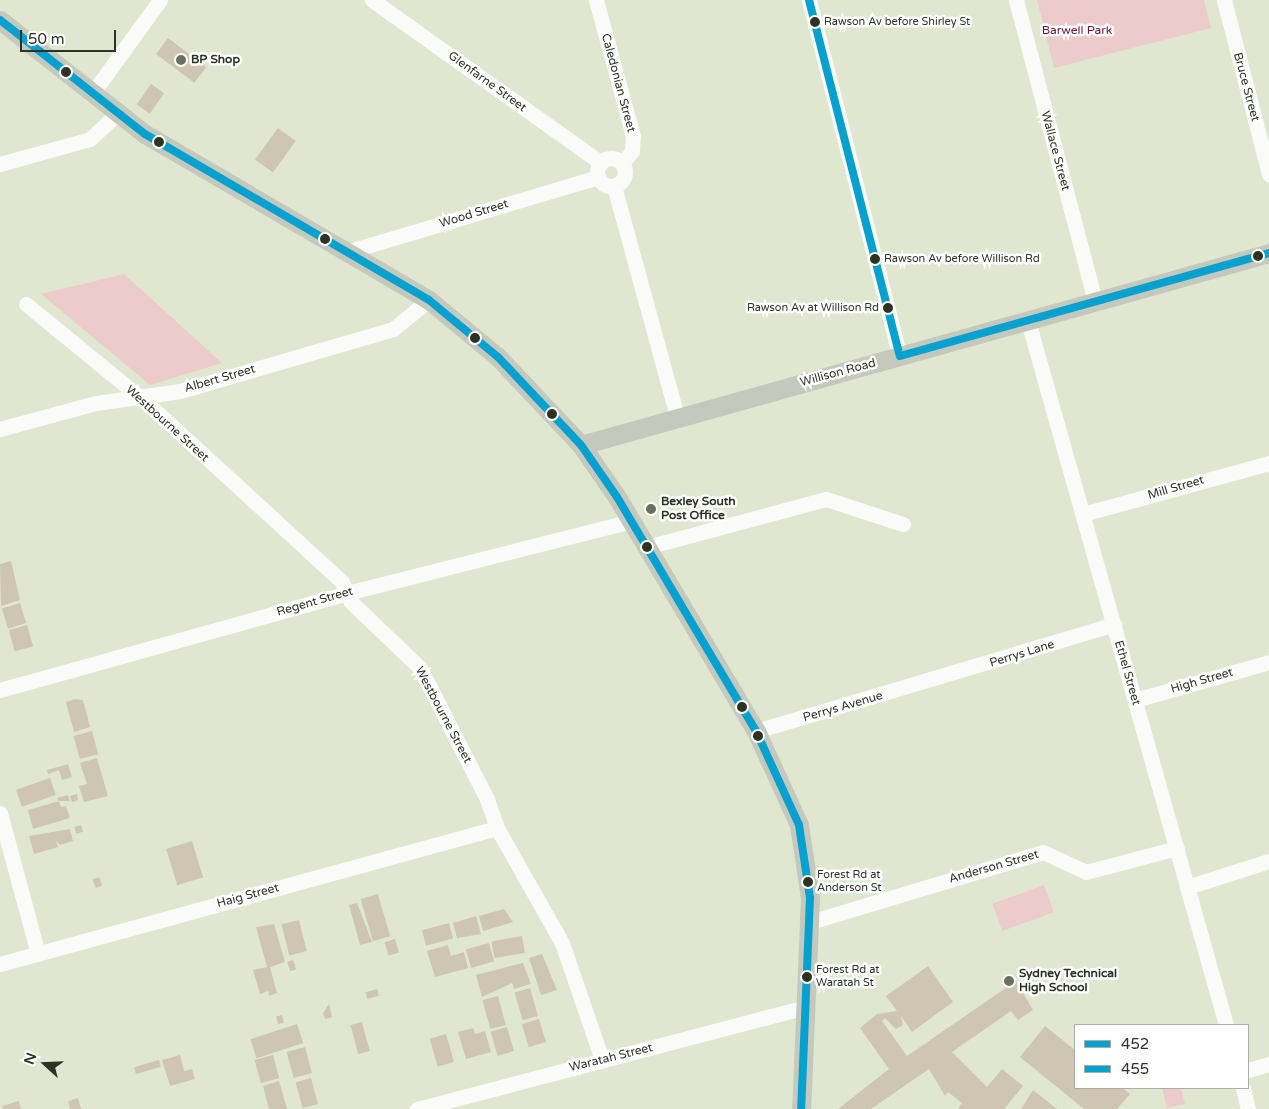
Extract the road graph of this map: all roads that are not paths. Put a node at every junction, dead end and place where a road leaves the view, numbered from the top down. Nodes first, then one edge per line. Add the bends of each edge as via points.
1 (160, 0) edge
2 (372, 0) edge
3 (596, 0) edge
4 (809, 0) edge
5 (1016, 0) edge
6 (1224, 0) edge
7 (0, 20) edge
8 (91, 95) junction
9 (116, 115) junction
10 (622, 163) junction
11 (0, 164) edge
12 (600, 170) junction
13 (1269, 174) edge
14 (614, 186) junction
15 (350, 251) junction
16 (1269, 253) edge
17 (428, 300) junction
18 (1095, 302) junction
19 (26, 304) dead end
20 (1028, 321) junction
21 (900, 356) junction
22 (140, 398) junction
23 (676, 416) junction
24 (0, 429) edge
25 (581, 445) junction
26 (1269, 463) edge
27 (1084, 514) junction
28 (632, 522) junction
29 (904, 524) dead end
30 (646, 547) junction
31 (347, 593) junction
32 (1114, 624) junction
33 (1269, 662) edge
34 (930, 682) joint
35 (0, 690) edge
36 (1135, 700) junction
37 (756, 732) junction
38 (0, 813) edge
39 (497, 828) junction
40 (1177, 848) junction
41 (1269, 862) edge
42 (1187, 886) junction
43 (810, 922) junction
44 (38, 954) junction
45 (0, 964) edge
46 (806, 1007) junction
47 (1226, 1024) edge
48 (602, 1060) junction
49 (1269, 1064) edge
50 (1249, 1070) edge
51 (1243, 1089) edge
52 (417, 1109) edge
53 (801, 1109) edge
54 (1248, 1109) edge

1 - 8 street
2 - 12 street, Glenfarne Street
3 - 10 street, Caledonian Street via 633,136 632,151
4 - 21 street
5 - 18 street, Wallace Street
6 - 13 street, Bruce Street
7 - 8 main road
8 - 9 main road
9 - 11 street via 90,139
9 - 15 main road
10 - 12 street, Wood Street via 614,159
10 - 14 street, Caledonian Street via 624,177
12 - 14 street, Glenfarne Street
12 - 15 street, Wood Street
14 - 23 street
15 - 17 main road
16 - 18 main road, Willison Road
17 - 22 street, Albert Street via 393,329 180,391
17 - 25 main road via 498,356
18 - 20 main road, Willison Road
19 - 22 street, Westbourne Street
20 - 21 main road, Willison Road
20 - 27 street, Ethel Street
21 - 23 main road, Willison Road
22 - 24 street, Albert Street via 96,403
22 - 31 street, Westbourne Street via 342,582
23 - 25 main road, Willison Road
25 - 28 main road
26 - 27 street, Mill Street
27 - 32 street, Ethel Street
28 - 30 main road
28 - 31 street, Regent Street
29 - 30 street via 826,499
30 - 37 main road
31 - 35 street, Regent Street
31 - 39 street, Westbourne Street via 351,602 420,668 487,799
32 - 34 street, Perrys Lane
32 - 36 street, Ethel Street
33 - 36 street, High Street
34 - 37 street, Perrys Avenue
36 - 40 street, Ethel Street
37 - 43 main road via 799,825 808,875
38 - 44 street
39 - 44 street, Haig Street
39 - 48 street, Westbourne Street via 562,943
40 - 42 street, Ethel Street
40 - 43 street, Anderson Street via 1086,872 1043,852
41 - 42 street
42 - 47 street, Ethel Street
43 - 46 main road
44 - 45 street, Haig Street
46 - 48 street, Waratah Street
46 - 53 main road
48 - 52 street, Waratah Street
49 - 50 street
51 - 54 street

